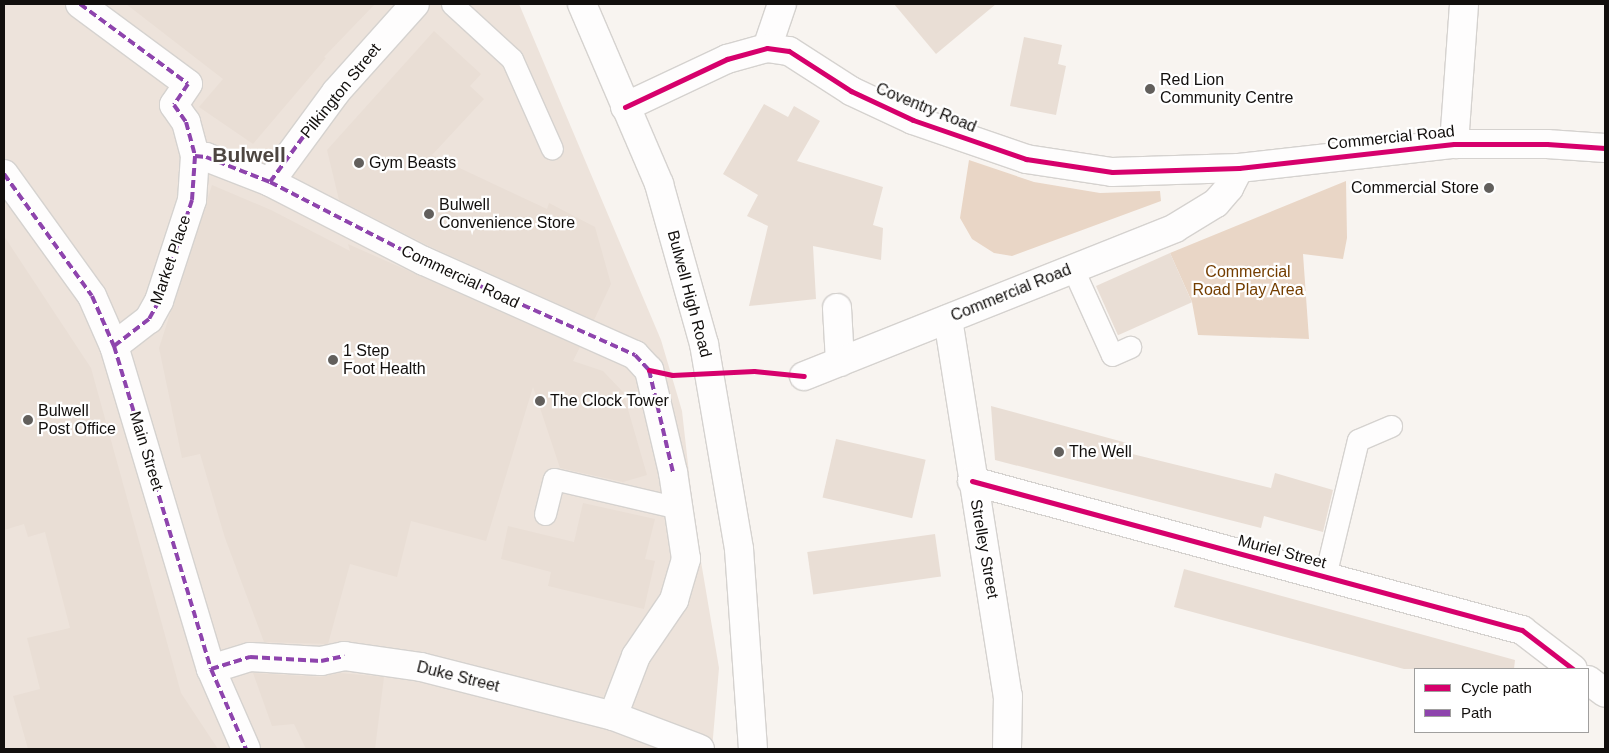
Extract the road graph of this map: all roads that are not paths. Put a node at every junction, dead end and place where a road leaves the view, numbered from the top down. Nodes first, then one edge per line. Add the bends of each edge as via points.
1 (80, 4) edge
2 (415, 4) edge
3 (452, 4) edge
4 (582, 4) edge
5 (1464, 4) edge
6 (776, 5) edge
7 (767, 48) junction
8 (625, 107) junction
9 (1454, 144) junction
10 (1605, 148) edge
11 (552, 149) dead end
12 (195, 156) junction
13 (1239, 168) junction
14 (4, 174) edge
15 (270, 182) junction
16 (1073, 269) junction
17 (837, 308) dead end
18 (948, 319) junction
19 (114, 346) junction
20 (1130, 347) dead end
21 (840, 362) junction
22 (804, 376) dead end
23 (1390, 426) dead end
24 (972, 481) junction
25 (679, 508) junction
26 (544, 514) dead end
27 (1325, 576) junction
28 (1573, 668) edge
29 (211, 669) junction
30 (1589, 681) edge
31 (1605, 693) edge
32 (613, 716) junction
33 (246, 749) edge
34 (700, 749) edge
35 (753, 749) edge
36 (1007, 749) edge

1 - 12 street, Market Place via 188,84 174,105 186,122
2 - 15 street, Pilkington Street via 336,92
3 - 11 lane via 512,58
4 - 8 street, Bulwell High Road via 615,75
5 - 9 street
6 - 7 street
7 - 8 street, Coventry Road via 719,63
7 - 13 street, Coventry Road via 788,51 851,91 913,120 1026,158 1112,172
8 - 35 street, Bulwell High Road via 659,184 704,344 739,549
9 - 10 street, Commercial Road
9 - 13 street, Commercial Road
12 - 15 street, Commercial Road via 206,157
12 - 19 street, Market Place via 192,200 159,301 149,319
13 - 16 street, Commercial Road via 1229,188 1216,203 1175,228
14 - 19 street, Main Street via 92,296
15 - 25 street, Commercial Road via 432,265 635,355 649,370
16 - 18 street, Commercial Road
16 - 20 lane via 1112,355
17 - 21 street
18 - 21 street, Commercial Road
18 - 24 street, Strelley Street
19 - 29 street, Main Street
21 - 22 street, Commercial Road
23 - 27 lane via 1358,440
24 - 27 street, Muriel Street
24 - 36 street, Strelley Street via 1008,696
25 - 26 lane via 554,478
25 - 32 street via 686,559 677,591 660,625 636,656
27 - 28 street, Muriel Street via 1522,630
29 - 32 street, Duke Street via 250,657 321,661 344,656 421,667
29 - 33 street, Main Street
30 - 31 street
32 - 34 street, Duke Street

